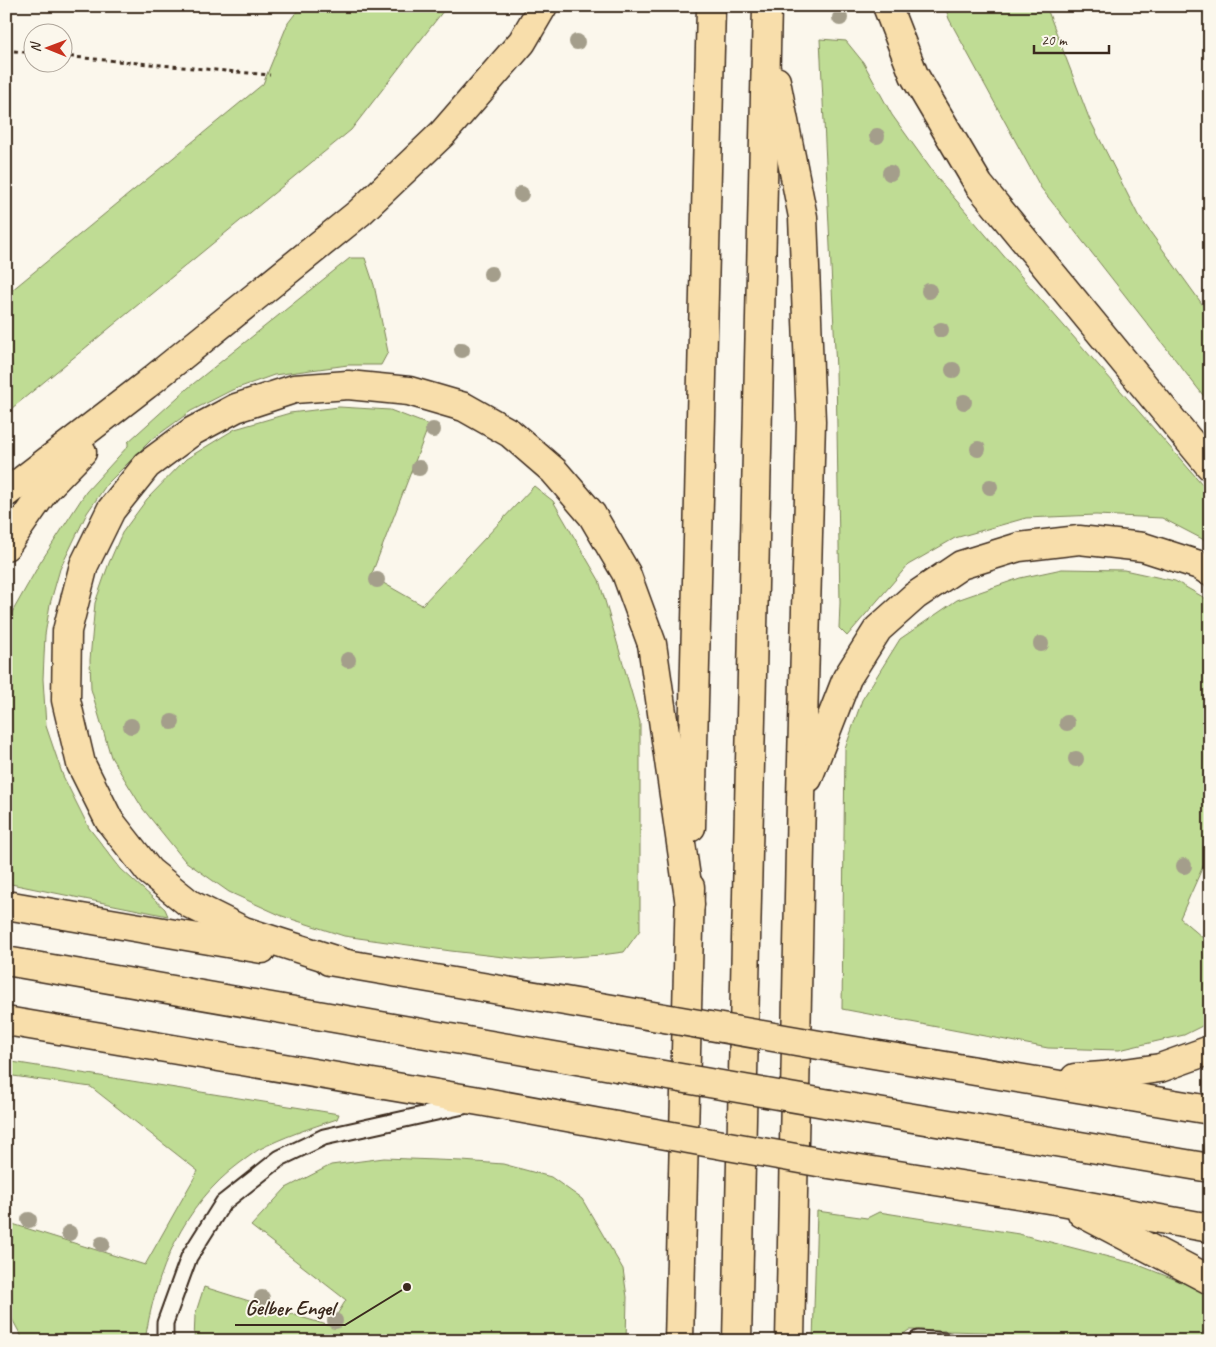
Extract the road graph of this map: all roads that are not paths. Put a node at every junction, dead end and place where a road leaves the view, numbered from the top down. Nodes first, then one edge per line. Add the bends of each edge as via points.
1 (543, 6) edge
2 (711, 6) edge
3 (887, 6) edge
4 (766, 18) edge
5 (146, 385) junction
6 (1210, 466) edge
7 (6, 493) edge
8 (6, 546) edge
9 (1210, 572) edge
10 (801, 798) junction
11 (6, 905) edge
12 (690, 905) junction
13 (6, 961) edge
14 (347, 964) junction
15 (6, 1021) edge
16 (1210, 1050) edge
17 (1032, 1081) junction
18 (485, 1102) junction
19 (1210, 1110) edge
20 (1210, 1168) edge
21 (1061, 1201) junction
22 (1210, 1228) edge
23 (791, 1253) junction
24 (1210, 1280) edge
25 (165, 1341) edge
26 (679, 1341) edge
27 (737, 1341) edge
28 (790, 1341) edge
29 (795, 1341) edge
30 (916, 1341) edge
31 (947, 1341) edge

1 - 5 highway via 522,42 443,133 359,213
2 - 12 highway
3 - 6 highway via 914,75 980,185
4 - 10 highway via 804,217 811,421
4 - 27 highway
5 - 7 highway
5 - 8 highway via 45,490
9 - 10 highway via 1199,565 1143,546 1079,540 1019,547 961,565 914,596 878,629 847,678
10 - 23 highway
11 - 14 highway
12 - 14 highway via 652,644 626,574 592,515 554,471 510,434 464,407 409,390 348,385 294,389 236,408 193,431 147,465 111,510 84,565 67,631 66,700 81,764 110,820 149,871 190,904 244,931
12 - 26 highway
13 - 20 highway, bridge
14 - 17 highway, bridge
15 - 18 highway
16 - 17 highway via 1160,1068
17 - 19 highway
18 - 21 highway, bridge via 828,1164
18 - 25 lane via 324,1137 280,1158 222,1203 198,1241 165,1323
21 - 22 highway
21 - 24 highway
23 - 28 highway
23 - 29 highway
30 - 31 lane

